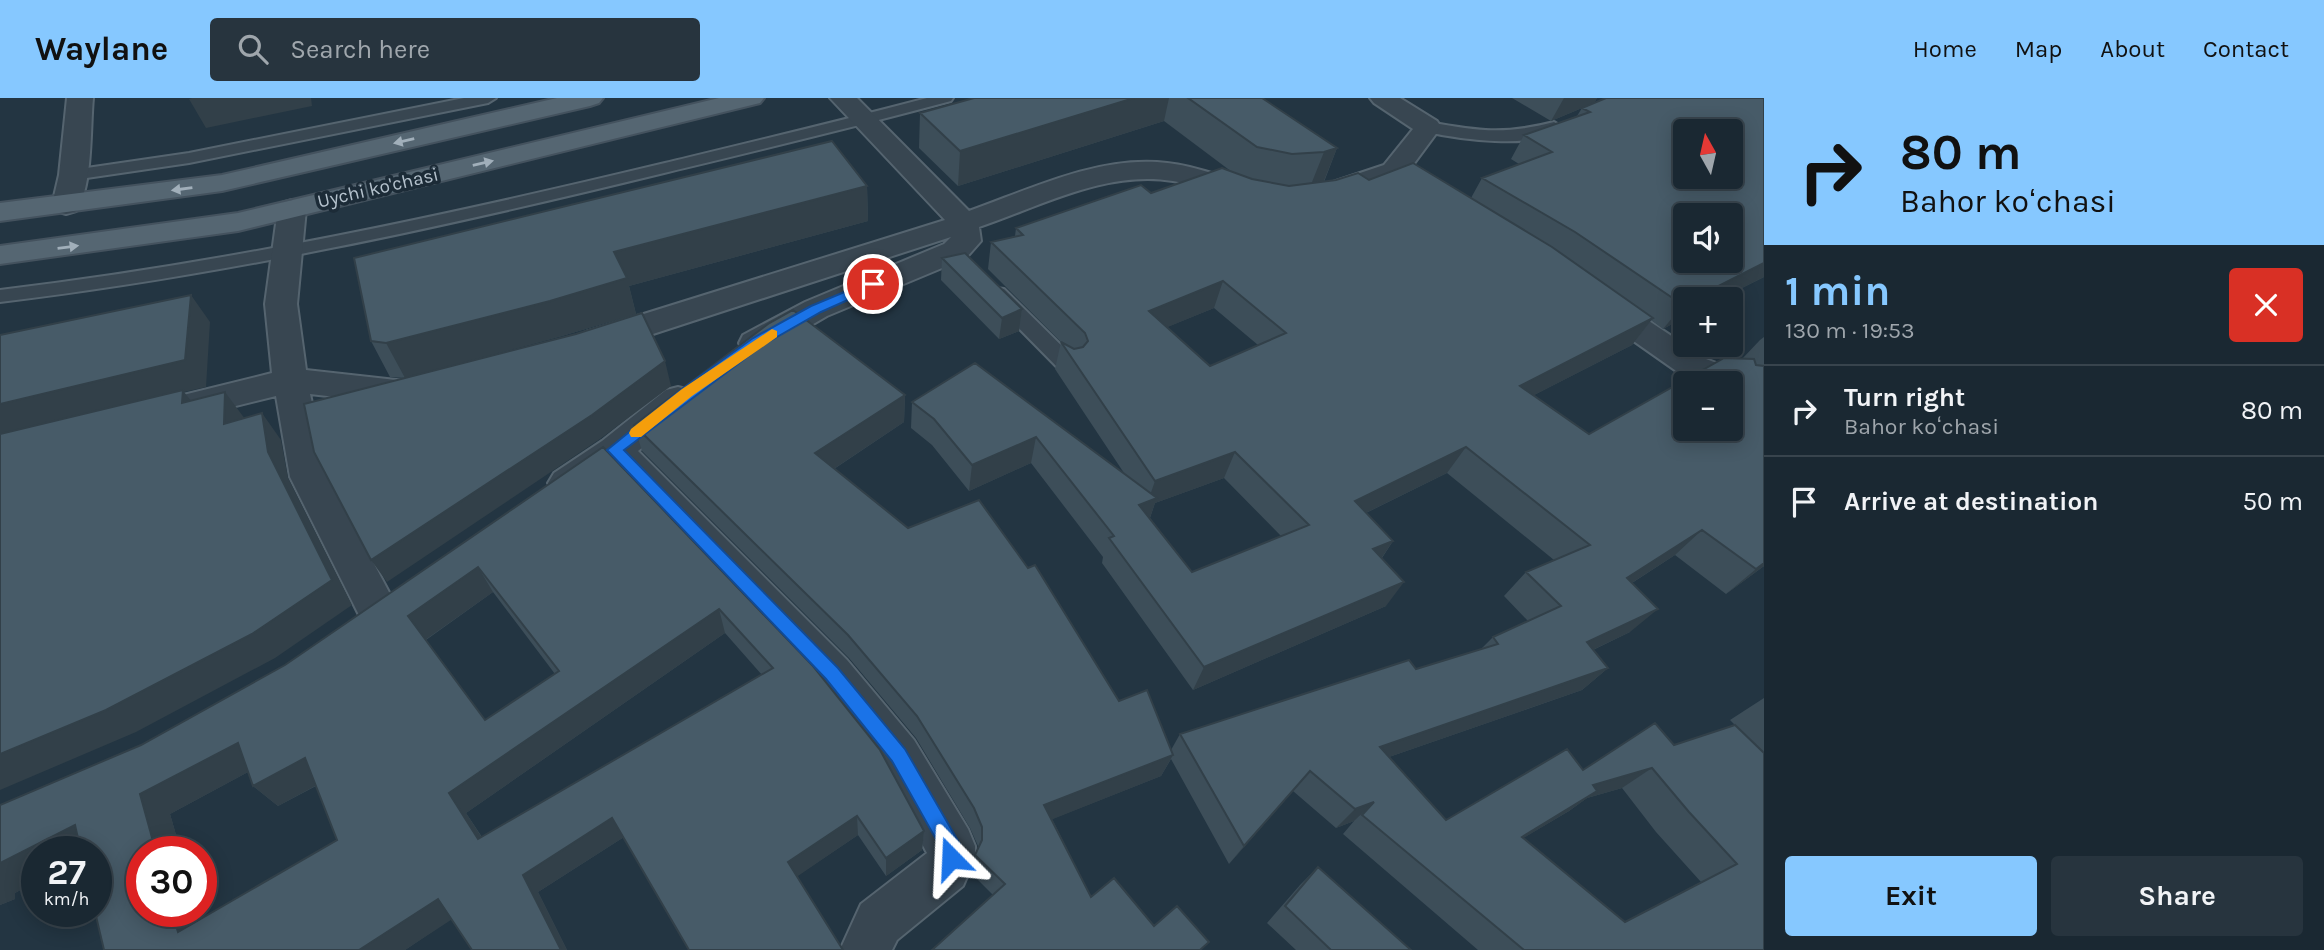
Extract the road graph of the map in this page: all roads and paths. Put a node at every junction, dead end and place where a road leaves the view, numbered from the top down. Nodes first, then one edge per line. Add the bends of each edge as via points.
1 (80, 98) edge
2 (488, 98) edge
3 (590, 98) edge
4 (751, 98) edge
5 (945, 98) edge
6 (1383, 98) edge
7 (853, 109) edge
8 (1576, 119) edge
9 (1428, 127) junction
10 (73, 175) junction
11 (66, 205) junction
12 (292, 209) junction
13 (0, 212) edge
14 (961, 245) junction
15 (287, 251) junction
16 (0, 255) edge
17 (983, 280) edge
18 (1578, 287) edge
19 (0, 296) edge
20 (571, 348) edge
21 (1069, 366) edge
22 (290, 380) junction
23 (1764, 382) edge
24 (443, 383) edge
25 (145, 416) edge
26 (615, 450) junction
27 (536, 504) edge
28 (346, 636) edge
29 (866, 950) edge

1 - 10 street
2 - 10 lane via 189,158
3 -> 11 main road, Uychi ko'chasi via 222,183
12 -> 4 main road, Uychi ko'chasi
5 - 7 lane
6 - 9 street
7 - 14 street
7 - 15 lane via 414,227
8 - 9 lane via 1515,138
9 - 14 street via 1406,178 1283,201 1254,197 1194,176 1129,171 1096,178
10 - 11 street
11 - 13 main road, Uychi ko'chasi
12 - 15 street
16 -> 12 main road, Uychi ko'chasi via 238,222
14 - 20 street
14 - 26 street via 816,309 758,341
15 - 19 lane
15 - 22 street via 281,303
17 - 21 lane
18 - 23 street via 1694,368
22 - 24 street via 405,393
22 - 25 street
22 - 28 street via 309,477 391,605
26 - 27 street
26 - 29 street via 832,673 898,755 951,846 946,869 879,922

